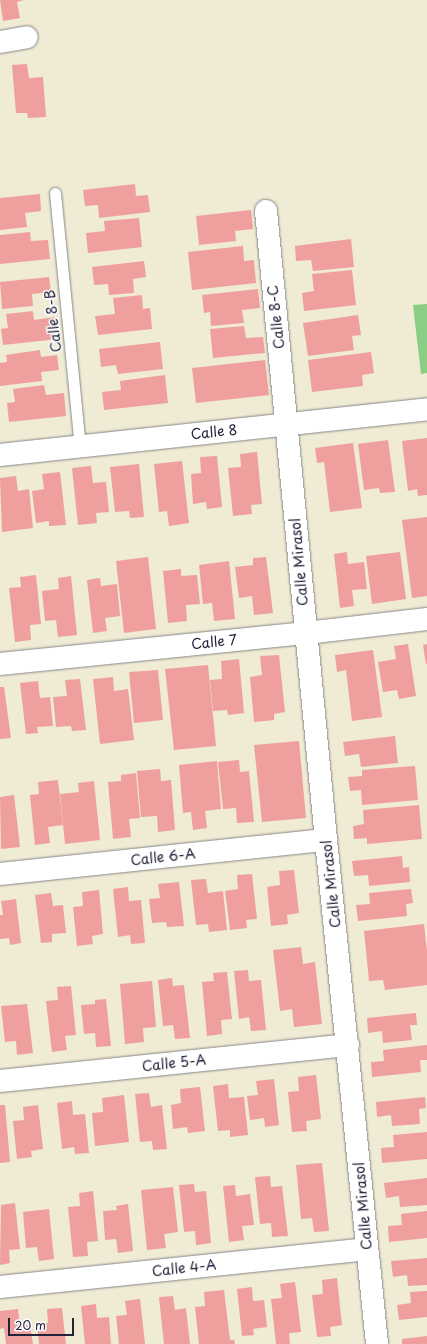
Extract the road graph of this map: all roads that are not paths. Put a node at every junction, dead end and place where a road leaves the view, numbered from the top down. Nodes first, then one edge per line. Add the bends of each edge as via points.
1 (27, 37) dead end
2 (0, 42) edge
3 (55, 193) dead end
4 (266, 211) dead end
5 (427, 409) edge
6 (287, 424) junction
7 (80, 446) junction
8 (0, 455) edge
9 (427, 618) edge
10 (306, 633) junction
11 (0, 664) edge
12 (326, 840) junction
13 (0, 874) edge
14 (348, 1045) junction
15 (0, 1081) edge
16 (367, 1249) junction
17 (0, 1287) edge
18 (377, 1344) edge

1 - 2 street
3 - 7 lane, Calle 8-B
4 - 6 street, Calle 8-C
5 - 6 street, Calle 8
6 - 7 street, Calle 8
6 - 10 street, Calle Mirasol
7 - 8 street, Calle 8
9 - 10 street, Calle 7
10 - 11 street, Calle 7
10 - 12 street, Calle Mirasol
12 - 13 street, Calle 6-A
12 - 14 street, Calle Mirasol
14 - 15 street, Calle 5-A
14 - 16 street, Calle Mirasol
16 - 17 street, Calle 4-A
16 - 18 street, Calle Mirasol

